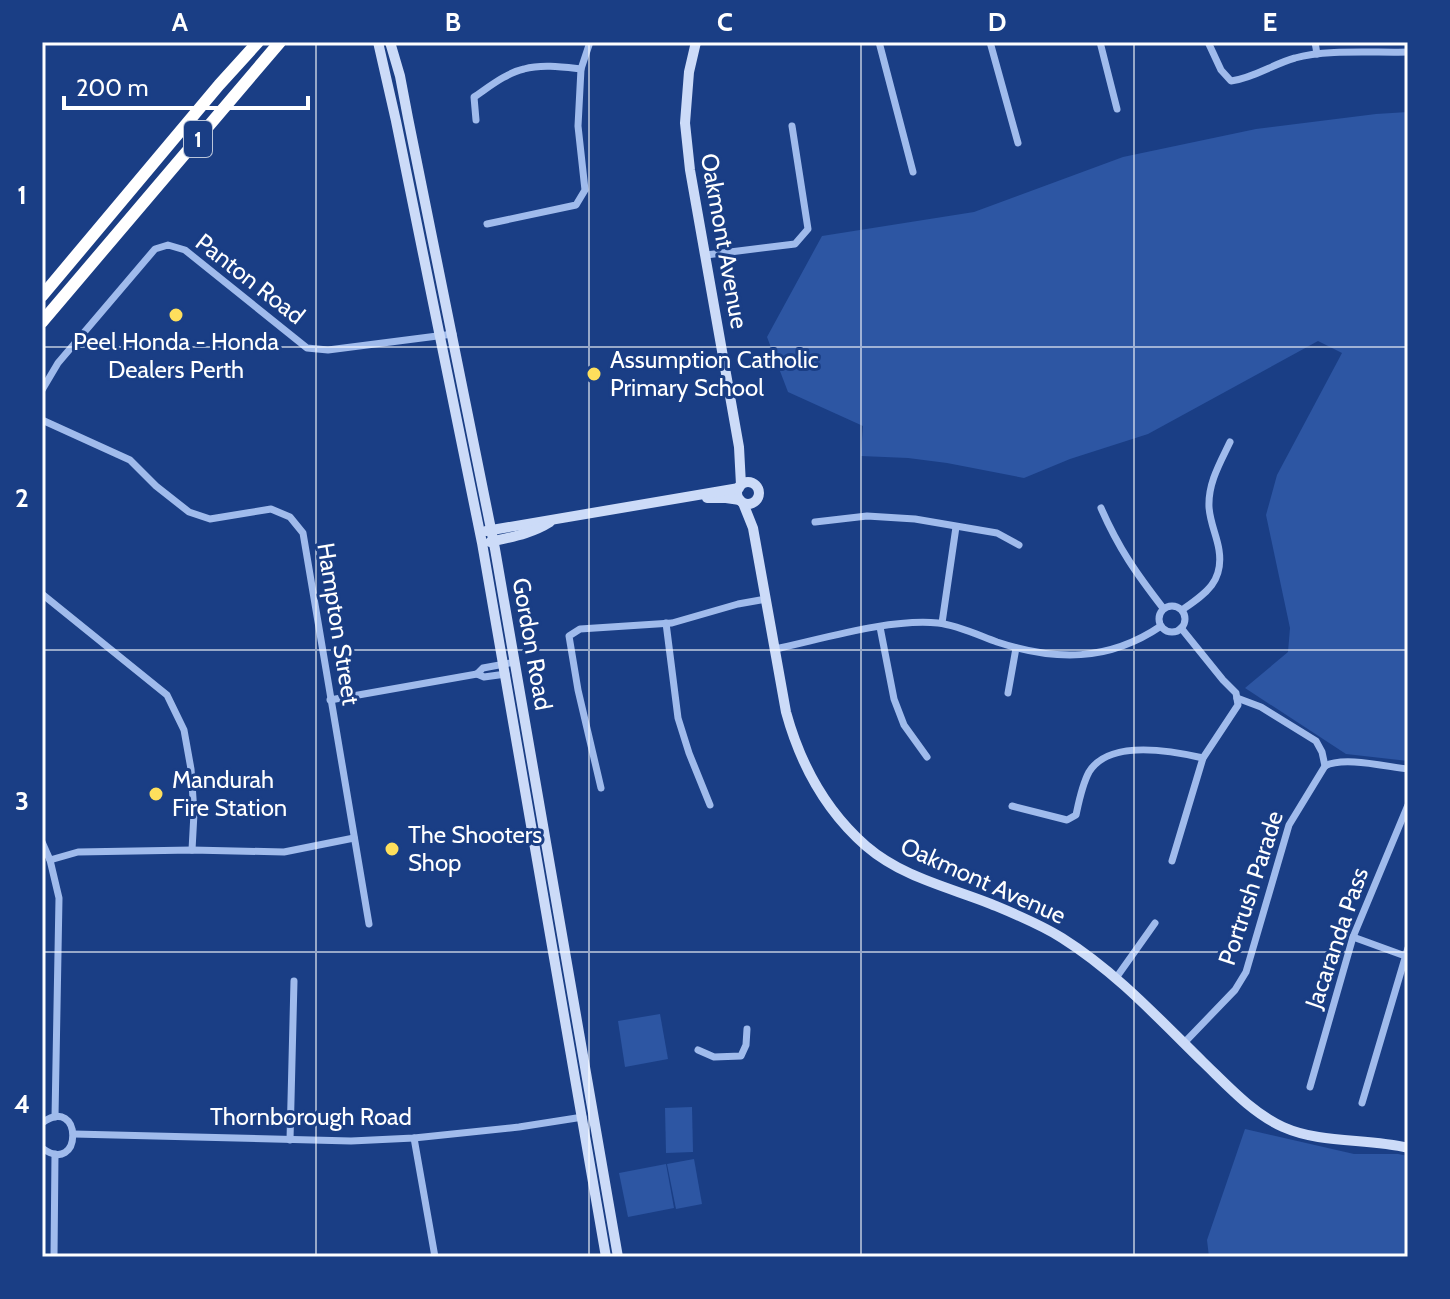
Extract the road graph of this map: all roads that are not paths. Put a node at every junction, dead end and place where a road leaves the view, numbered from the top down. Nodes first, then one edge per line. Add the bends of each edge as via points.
1 (248, 42) edge
2 (258, 42) edge
3 (280, 42) edge
4 (378, 42) edge
5 (390, 42) edge
6 (590, 42) edge
7 (696, 42) edge
8 (879, 42) edge
9 (990, 42) edge
10 (1100, 42) edge
11 (1208, 42) edge
12 (1315, 42) edge
13 (1408, 52) edge
14 (1317, 54) junction
15 (239, 62) junction
16 (581, 69) junction
17 (1117, 109) dead end
18 (408, 118) junction
19 (476, 120) dead end
20 (396, 121) junction
21 (792, 126) dead end
22 (1018, 143) dead end
23 (419, 172) junction
24 (913, 172) dead end
25 (407, 174) junction
26 (487, 224) dead end
27 (706, 255) junction
28 (42, 296) edge
29 (42, 322) edge
30 (453, 334) junction
31 (441, 336) junction
32 (42, 390) edge
33 (42, 420) edge
34 (1230, 442) dead end
35 (744, 486) junction
36 (694, 495) junction
37 (757, 500) junction
38 (742, 502) junction
39 (1101, 508) dead end
40 (815, 522) dead end
41 (956, 527) junction
42 (753, 528) junction
43 (486, 536) junction
44 (1019, 545) dead end
45 (42, 594) edge
46 (766, 599) junction
47 (1163, 608) junction
48 (1182, 610) junction
49 (666, 623) junction
50 (942, 623) junction
51 (1161, 626) junction
52 (880, 627) junction
53 (1181, 628) junction
54 (1016, 648) junction
55 (775, 649) junction
56 (510, 668) junction
57 (1008, 693) dead end
58 (1237, 698) junction
59 (330, 700) junction
60 (927, 757) dead end
61 (1203, 758) junction
62 (1325, 766) junction
63 (1408, 769) edge
64 (601, 788) dead end
65 (710, 805) dead end
66 (1408, 805) edge
67 (1012, 806) dead end
68 (354, 838) junction
69 (42, 842) edge
70 (192, 850) junction
71 (50, 860) junction
72 (1172, 861) dead end
73 (1155, 923) dead end
74 (369, 924) dead end
75 (1353, 937) junction
76 (1407, 954) edge
77 (1116, 978) junction
78 (294, 981) dead end
79 (747, 1029) dead end
80 (1184, 1043) junction
81 (698, 1050) dead end
82 (1310, 1087) dead end
83 (1362, 1103) dead end
84 (588, 1116) junction
85 (55, 1117) junction
86 (42, 1123) edge
87 (74, 1134) junction
88 (414, 1138) junction
89 (290, 1140) junction
90 (42, 1148) edge
91 (1408, 1148) edge
92 (55, 1154) junction
93 (54, 1257) edge
94 (435, 1257) edge
95 (606, 1257) edge
96 (618, 1257) edge

1 - 15 highway
2 - 15 highway, 1
3 - 29 highway, 1
4 - 20 main road, Gordon Road
5 - 18 main road, Gordon Road
6 - 16 street
7 - 27 main road, Oakmont Avenue via 685,123
8 - 24 street
9 - 22 street
10 - 17 street
11 - 14 street via 1231,81
12 - 14 street
13 - 14 street
15 - 28 highway, 1
16 - 19 street via 523,69 474,97
16 - 26 street via 578,126 585,190 576,205
18 - 20 main road
18 - 23 main road, Gordon Road
20 - 25 main road, Gordon Road
21 - 27 street via 808,229 795,244
23 - 25 main road
23 - 30 main road, Gordon Road
25 - 31 main road, Gordon Road
27 - 35 main road, Oakmont Avenue
30 - 31 street, Panton Road
30 - 43 main road, Gordon Road
31 - 32 street, Panton Road via 307,348 185,250 168,245 155,249 58,363
31 - 43 main road, Gordon Road
33 - 59 street, Hampton Street via 130,460 189,512 210,519 271,509 290,517 303,533
34 - 48 street via 1211,481 1209,506 1220,568 1206,592
35 - 36 main road
35 - 37 main road via 759,492
35 - 38 main road via 737,494
36 - 38 main road
36 - 43 main road via 551,521 521,536
37 - 38 main road
37 - 42 main road, Oakmont Avenue
38 - 42 main road, Oakmont Avenue
39 - 47 street via 1129,564
40 - 41 street via 867,516
41 - 44 street via 997,533
41 - 50 street
42 - 46 main road, Oakmont Avenue
43 - 56 main road, Gordon Road
45 - 70 street via 167,695 184,730 191,769
46 - 49 street
46 - 55 main road, Oakmont Avenue
47 - 48 street
47 - 51 street
48 - 53 street
49 - 64 street via 580,629 569,636
49 - 65 street via 678,718
50 - 52 street
50 - 54 street
51 - 53 street via 1170,632
51 - 54 street via 1132,643 1096,654 1057,656
52 - 55 street
52 - 60 street via 894,699 904,725
53 - 58 street
54 - 57 street
55 - 77 main road, Oakmont Avenue via 786,712 803,760 854,835 906,872 1050,932
56 - 59 street via 484,677 477,674
56 - 84 main road, Gordon Road
58 - 61 street via 1238,705
58 - 62 street via 1316,741
59 - 68 street, Hampton Street
61 - 67 street via 1153,749 1104,758 1090,770 1076,815 1067,820
61 - 72 street
62 - 63 street via 1348,762
62 - 80 street, Portrush Parade via 1289,825 1246,972
66 - 75 street, Jacaranda Pass
68 - 70 street via 284,852
68 - 74 street, Hampton Street
69 - 71 street
70 - 71 street via 78,852
71 - 85 street via 60,922
73 - 77 street
75 - 76 street
75 - 82 street, Jacaranda Pass
76 - 83 street
77 - 80 main road, Oakmont Avenue
78 - 89 street
79 - 81 street via 741,1056 714,1057
80 - 91 main road, Oakmont Avenue via 1250,1105 1284,1127
84 - 88 street, Thornborough Road
84 - 95 main road, Gordon Road
84 - 96 main road, Gordon Road
85 - 86 street
85 - 87 street via 71,1125
87 - 89 street, Thornborough Road
87 - 92 street via 69,1149
88 - 89 street, Thornborough Road
88 - 94 street
90 - 92 street
92 - 93 street

